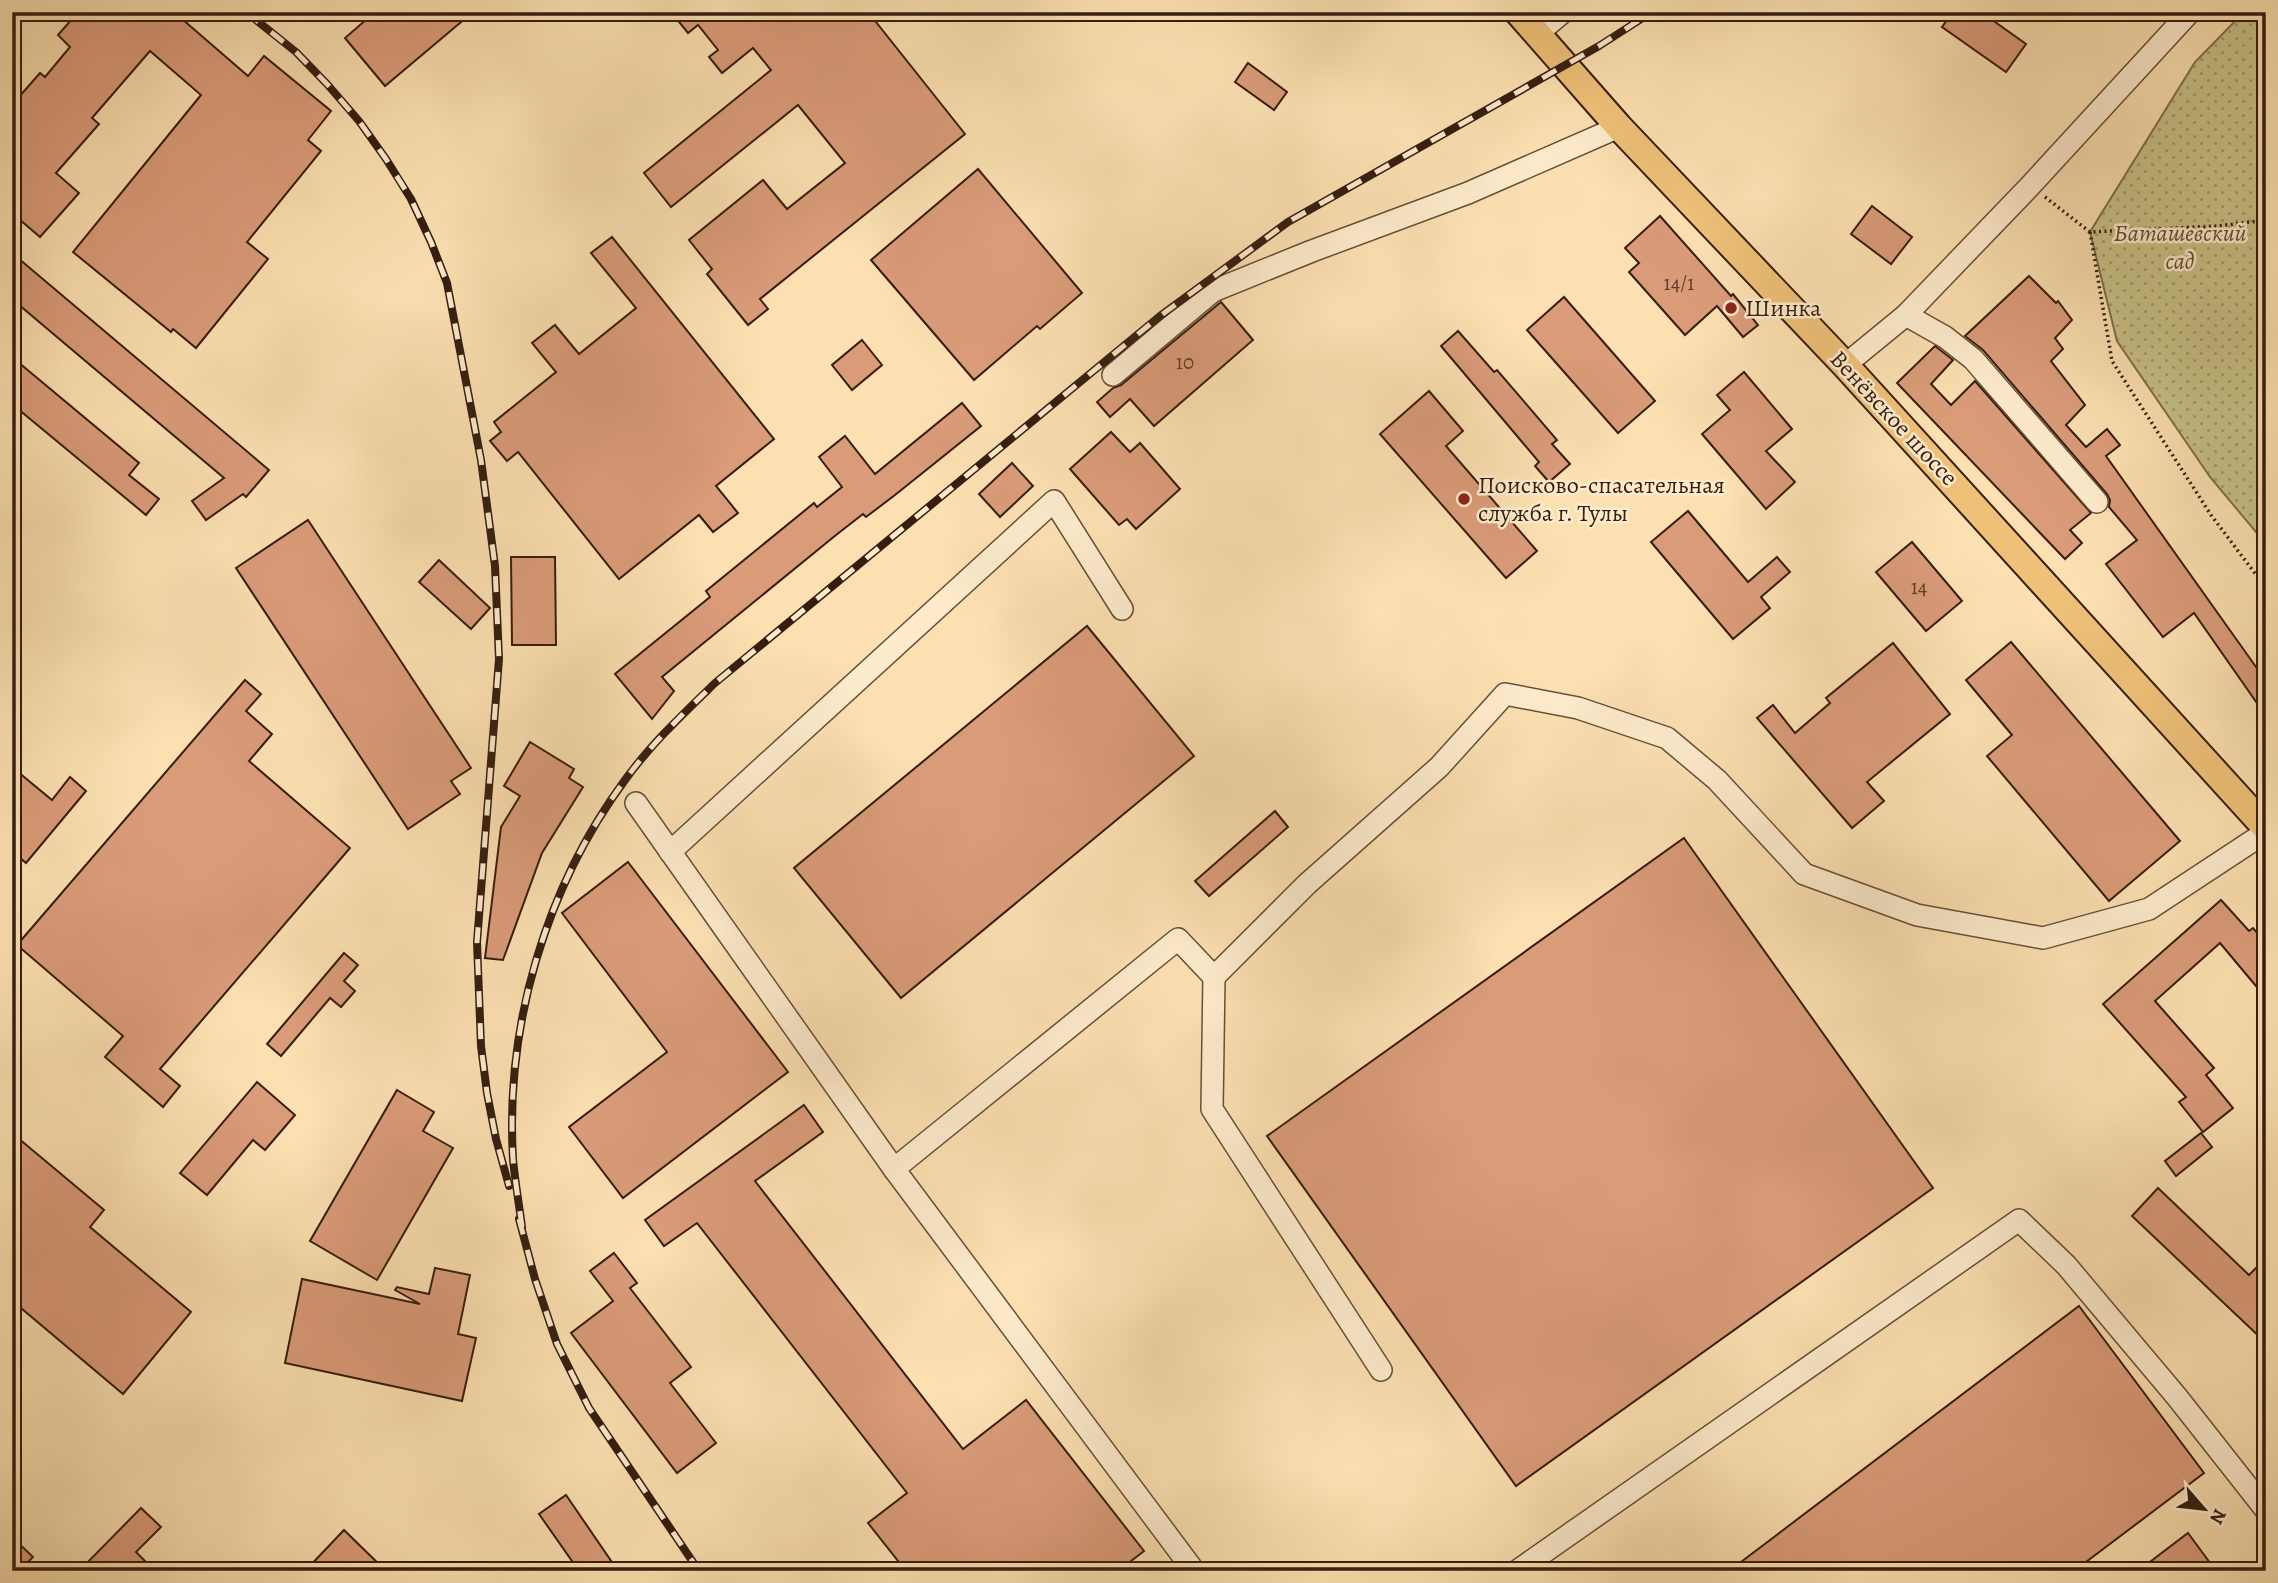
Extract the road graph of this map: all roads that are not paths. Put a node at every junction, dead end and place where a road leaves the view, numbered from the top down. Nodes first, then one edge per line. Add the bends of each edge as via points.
1 (1518, 12) edge
2 (1563, 12) edge
3 (2190, 12) edge
4 (1538, 33) junction
5 (1619, 127) junction
6 (1906, 315) junction
7 (1845, 365) junction
8 (1113, 375) dead end
9 (2097, 502) dead end
10 (1122, 610) dead end
11 (636, 803) dead end
12 (2266, 830) edge
13 (670, 852) junction
14 (1214, 977) junction
15 (894, 1169) junction
16 (1381, 1370) dead end
17 (2266, 1510) edge
18 (1194, 1571) edge
19 (1517, 1571) edge

1 - 4 main road, Венёвское шоссе
2 - 4 lane
3 - 6 lane
4 - 5 main road, Венёвское шоссе
5 - 7 main road, Венёвское шоссе
5 - 8 lane via 1472,202 1312,251 1213,291
6 - 7 lane
6 - 9 lane via 1973,359
7 - 12 main road, Венёвское шоссе
10 - 13 lane via 1054,501
11 - 13 lane
12 - 14 lane via 2149,909 2043,938 1917,915 1804,874 1717,780 1667,738 1578,708 1505,694 1439,767 1307,884
13 - 15 lane
14 - 15 lane via 1178,939
14 - 16 lane via 1212,1110
15 - 18 lane
17 - 19 lane via 2066,1265 2019,1220

